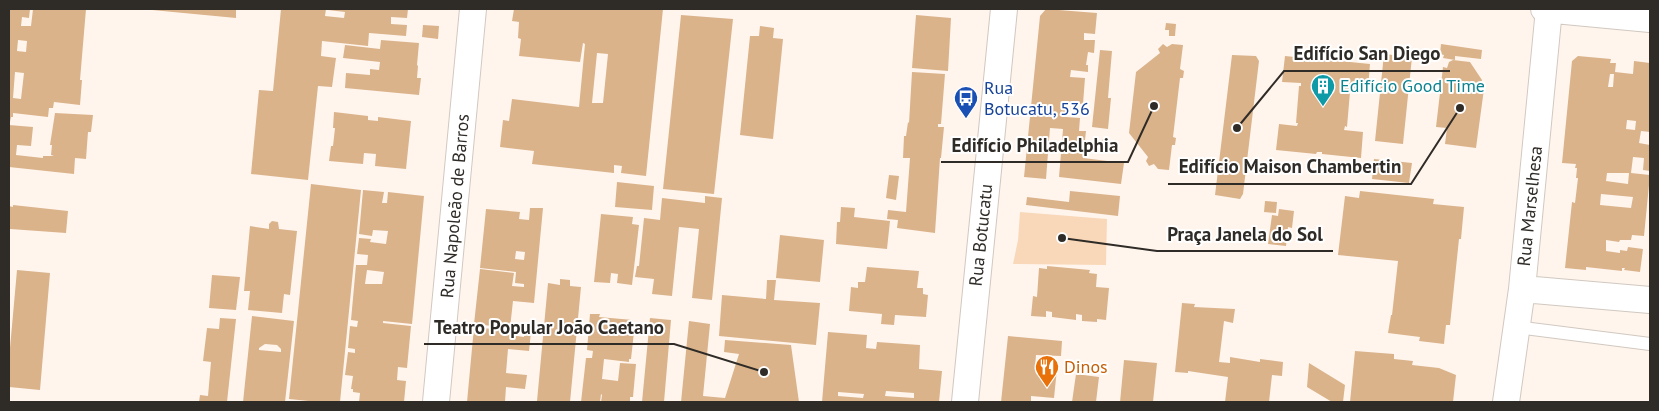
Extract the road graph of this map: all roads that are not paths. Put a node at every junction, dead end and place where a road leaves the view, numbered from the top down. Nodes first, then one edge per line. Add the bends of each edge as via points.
1 (473, 9) edge
2 (1004, 9) edge
3 (1544, 9) edge
4 (1549, 9) edge
5 (1650, 19) edge
6 (1522, 289) junction
7 (1650, 300) edge
8 (1516, 327) junction
9 (1650, 344) edge
10 (436, 402) edge
11 (965, 402) edge
12 (1506, 402) edge

1 - 10 street, Rua Napoleão de Barros
2 - 11 street, Rua Botucatu
3 - 4 street
4 - 5 street
4 - 6 street, Rua Marselhesa
6 - 7 street
6 - 8 street, Rua Marselhesa
8 - 9 lane
8 - 12 street, Rua Marselhesa

